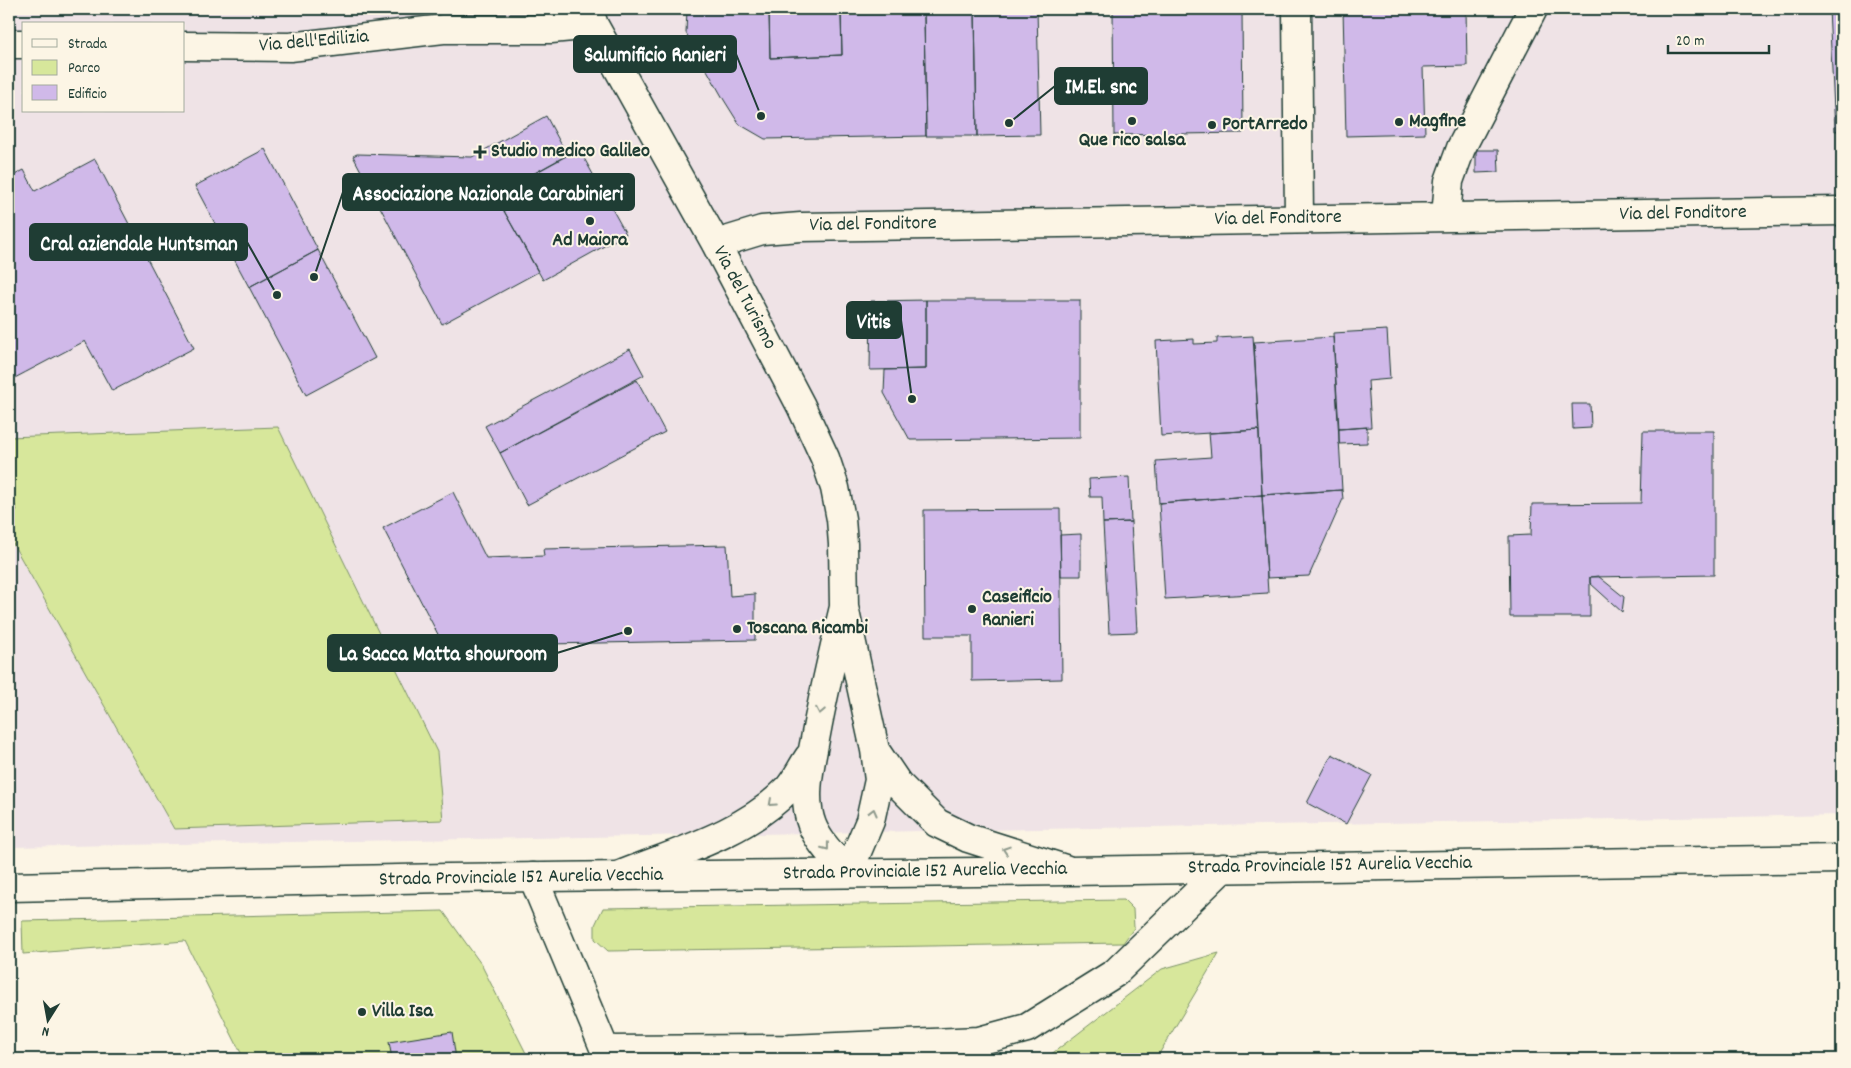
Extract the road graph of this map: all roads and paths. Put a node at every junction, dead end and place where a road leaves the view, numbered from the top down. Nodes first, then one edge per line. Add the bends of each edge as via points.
1 (1297, 9) edge
2 (1533, 9) edge
3 (589, 16) edge
4 (450, 19) edge
5 (9, 44) edge
6 (22, 44) edge
7 (185, 46) edge
8 (1842, 211) edge
9 (1446, 218) junction
10 (1299, 219) junction
11 (716, 244) junction
12 (844, 607) junction
13 (875, 750) junction
14 (813, 751) junction
15 (1842, 859) edge
16 (1223, 868) junction
17 (1069, 870) junction
18 (848, 873) junction
19 (618, 876) junction
20 (533, 877) junction
21 (9, 887) edge

1 - 10 street
2 - 9 street via 1461,148 1449,181
3 - 4 street, Via dell'Edilizia via 551,29
3 - 11 street, Via del Turismo
4 - 7 street, Via dell'Edilizia via 290,47
5 - 6 street
8 - 9 street, Via del Fonditore
9 - 10 street, Via del Fonditore
10 - 11 street, Via del Fonditore via 801,226 762,230
11 - 12 street, Via del Turismo via 825,458 841,519
12 - 13 street, Via del Turismo
12 -> 14 street, Via del Turismo
17 -> 13 street, Via del Turismo via 968,838 937,823 898,784
18 -> 13 street, Via del Turismo via 876,799 879,780
14 -> 18 street, Via del Turismo via 807,804 812,825 823,844
14 -> 19 street, Via del Turismo via 789,788 740,826
15 - 16 street, Strada Provinciale 152 Aurelia Vecchia
16 - 17 street, Strada Provinciale 152 Aurelia Vecchia
16 - 20 street via 1115,973 1027,1028 979,1041 789,1049 605,1050
17 - 18 street, Strada Provinciale 152 Aurelia Vecchia
18 - 19 street, Strada Provinciale 152 Aurelia Vecchia
19 - 20 street, Strada Provinciale 152 Aurelia Vecchia
20 - 21 street, Strada Provinciale 152 Aurelia Vecchia

